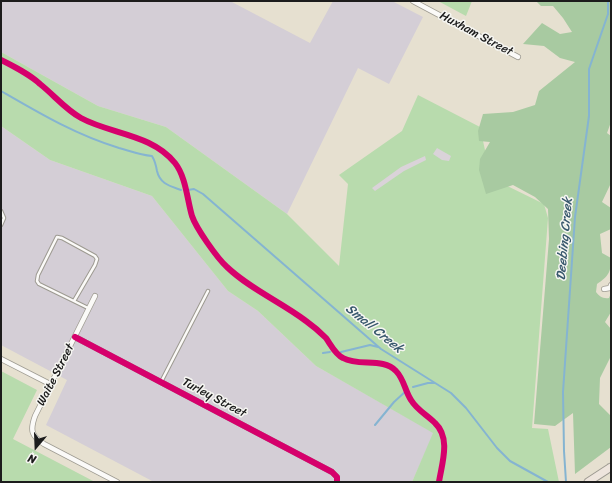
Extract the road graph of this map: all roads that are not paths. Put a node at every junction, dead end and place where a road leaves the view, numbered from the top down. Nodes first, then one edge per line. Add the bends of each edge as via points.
1 (413, 1) edge
2 (518, 57) dead end
3 (1, 211) edge
4 (1, 225) edge
5 (611, 285) edge
6 (604, 289) dead end
7 (208, 290) dead end
8 (95, 296) dead end
9 (74, 301) junction
10 (89, 308) junction
11 (75, 337) junction
12 (1, 359) edge
13 (161, 382) junction
14 (50, 384) junction
15 (611, 467) edge
16 (591, 480) edge
17 (117, 482) edge
18 (337, 482) edge

1 - 2 street, Huxham Street
3 - 4 lane via 4,218
5 - 6 street via 610,288
7 - 13 lane
8 - 10 street, Waite Street
9 - 9 lane via 37,281 57,237 97,259
9 - 10 lane
10 - 11 street, Waite Street
11 - 13 street, Turley Street
11 - 14 street, Waite Street
12 - 14 street
13 - 18 street, Turley Street via 332,472 337,477
14 - 17 street, Waite Street via 32,424 33,434 44,444
15 - 16 main road

